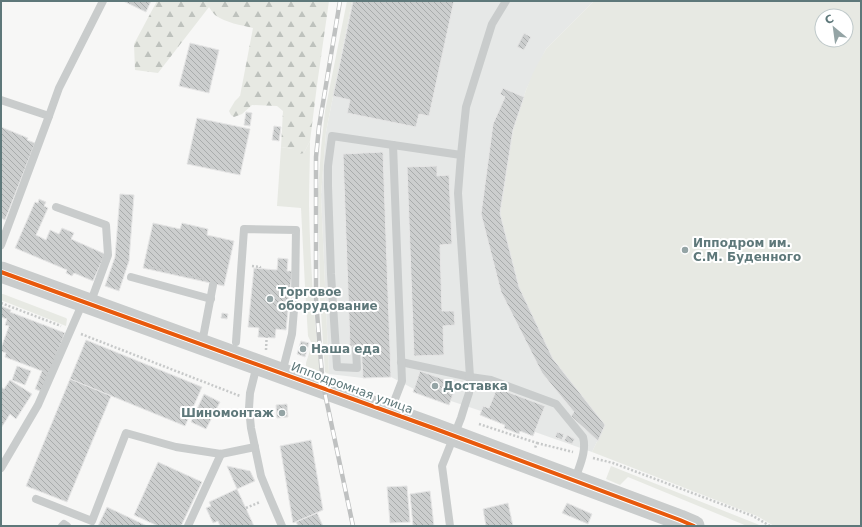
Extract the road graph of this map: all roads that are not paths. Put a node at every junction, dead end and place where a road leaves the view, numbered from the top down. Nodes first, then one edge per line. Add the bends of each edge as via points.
1 (103, 1) edge
2 (506, 1) edge
3 (1, 100) edge
4 (49, 116) junction
5 (393, 145) junction
6 (461, 155) junction
7 (56, 207) dead end
8 (1, 245) edge
9 (1, 272) edge
10 (131, 277) dead end
11 (213, 285) dead end
12 (211, 299) junction
13 (86, 304) junction
14 (236, 342) dead end
15 (202, 345) junction
16 (356, 349) dead end
17 (262, 358) junction
18 (401, 362) junction
19 (282, 373) junction
20 (470, 377) junction
21 (390, 413) junction
22 (454, 436) junction
23 (254, 447) junction
24 (221, 454) junction
25 (1, 468) edge
26 (574, 481) junction
27 (36, 499) dead end
28 (684, 524) edge
29 (62, 526) edge
30 (67, 526) edge
31 (188, 526) edge
32 (282, 526) edge
33 (450, 526) edge

1 - 4 lane via 58,88
2 - 6 lane via 492,24 466,106
3 - 4 lane
4 - 8 lane
5 - 6 lane
5 - 16 lane via 332,136 328,186 337,367 357,368
5 - 18 lane
6 - 20 lane via 458,193
7 - 13 lane via 106,225 108,255
9 - 13 street, Ипподромная улица
10 - 12 lane
11 - 12 lane
12 - 15 lane
13 - 15 street, Ипподромная улица
13 - 25 lane via 71,330 38,405
14 - 19 lane via 244,229 296,230 292,334
15 - 17 street, Ипподромная улица
17 - 19 street, Ипподромная улица
17 - 23 lane via 250,393 250,424
18 - 20 lane
18 - 21 lane via 402,381
19 - 21 street, Ипподромная улица
20 - 22 lane via 469,393
20 - 26 lane via 491,380 556,404 583,437 583,455
21 - 22 street, Ипподромная улица
22 - 26 street, Ипподромная улица
22 - 33 lane via 442,466
23 - 24 lane
23 - 32 lane via 261,476
24 - 27 lane via 176,447 126,433 92,521
24 - 31 lane
26 - 28 street, Ипподромная улица
29 - 30 lane

